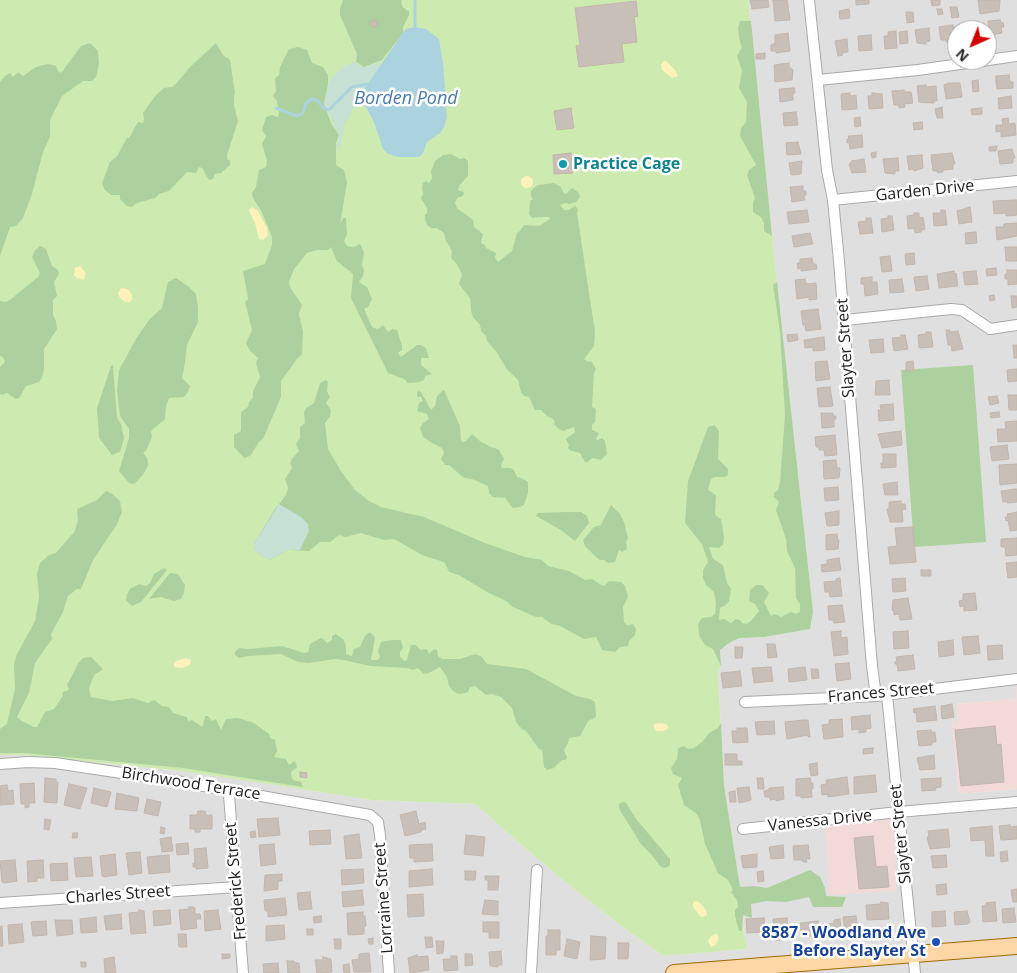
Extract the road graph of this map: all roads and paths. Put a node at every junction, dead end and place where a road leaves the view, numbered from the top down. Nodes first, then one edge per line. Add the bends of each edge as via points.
1 (809, 0) edge
2 (1017, 56) edge
3 (818, 80) junction
4 (1017, 181) edge
5 (833, 200) junction
6 (845, 320) junction
7 (1017, 324) edge
8 (1017, 679) edge
9 (882, 696) junction
10 (745, 702) dead end
11 (0, 764) edge
12 (230, 790) junction
13 (1017, 802) edge
14 (898, 812) junction
15 (378, 822) joint
16 (743, 830) dead end
17 (537, 870) dead end
18 (237, 887) junction
19 (0, 903) edge
20 (1017, 946) edge
21 (912, 955) junction
22 (243, 973) edge
23 (389, 973) edge
24 (530, 973) edge
25 (674, 973) edge
26 (915, 973) edge

1 - 3 street, Slayter Street
2 - 3 street
3 - 5 street, Slayter Street
4 - 5 street, Garden Drive
5 - 6 street, Slayter Street
6 - 7 street via 951,309 962,310 990,329
6 - 9 street, Slayter Street via 872,666
8 - 9 street, Frances Street
9 - 10 street, Frances Street
9 - 14 street, Slayter Street
11 - 12 street, Birchwood Terrace via 55,763
12 - 15 street, Birchwood Terrace via 365,813
12 - 18 street, Frederick Street
13 - 14 street, Vanessa Drive
14 - 16 street, Vanessa Drive
14 - 21 street, Slayter Street
15 - 23 street, Lorraine Street
17 - 24 street
18 - 19 street, Charles Street
18 - 22 street, Frederick Street
20 - 21 main road
21 - 25 main road
21 - 26 street, Slayter Street

